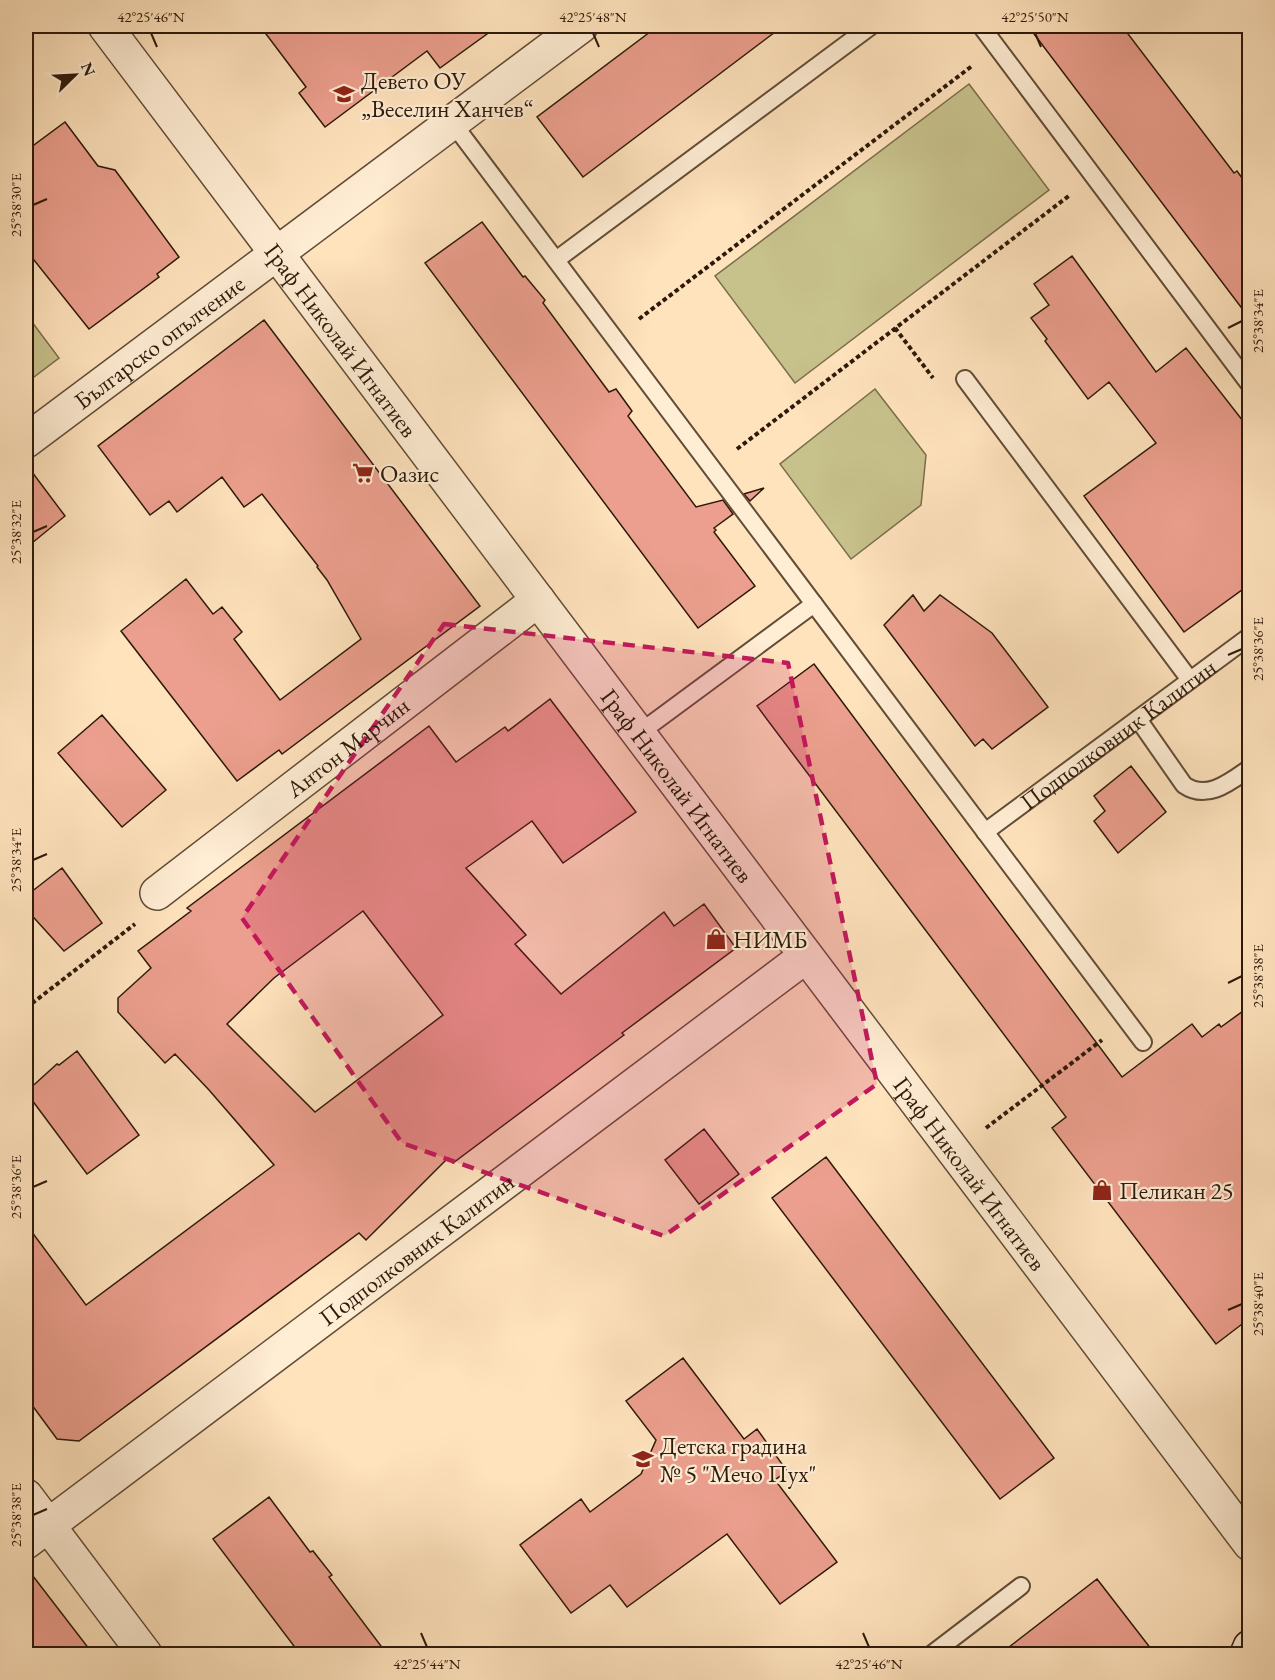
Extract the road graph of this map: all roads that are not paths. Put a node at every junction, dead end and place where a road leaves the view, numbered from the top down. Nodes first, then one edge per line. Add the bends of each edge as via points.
1 (105, 26) edge
2 (581, 26) edge
3 (871, 26) edge
4 (981, 26) edge
5 (452, 122) junction
6 (276, 254) junction
7 (556, 260) junction
8 (965, 379) road end
9 (1250, 385) edge
10 (26, 441) edge
11 (538, 600) junction
12 (814, 604) junction
13 (1250, 636) edge
14 (1190, 680) junction
15 (1137, 719) junction
16 (638, 734) junction
17 (1250, 768) edge
18 (985, 832) junction
19 (157, 893) road end
20 (807, 956) junction
21 (1143, 1042) dead end
22 (26, 1496) edge
23 (37, 1534) edge
24 (1250, 1544) edge
25 (1021, 1586) dead end
26 (1250, 1647) edge
27 (145, 1654) edge
28 (932, 1654) edge
29 (1248, 1654) edge

1 - 6 street, Граф Николай Игнатиев
2 - 5 street, Българско опълчение
3 - 7 lane
4 - 9 lane
5 - 6 street, Българско опълчение
5 - 7 lane
6 - 10 street, Българско опълчение
6 - 11 street, Граф Николай Игнатиев
7 - 12 lane
8 - 14 lane
11 - 16 street, Граф Николай Игнатиев
11 - 19 street, Антон Марчин
12 - 16 lane
12 - 18 lane
13 - 14 lane, Подполковник Калитин
14 - 15 lane, Подполковник Калитин
15 - 17 lane via 1191,790 1216,789
15 - 18 lane, Подполковник Калитин
16 - 20 street, Граф Николай Игнатиев
18 - 21 lane
20 - 23 street, Подполковник Калитин
20 - 24 street, Граф Николай Игнатиев
22 - 23 street
23 - 27 street
25 - 28 lane
26 - 29 street

